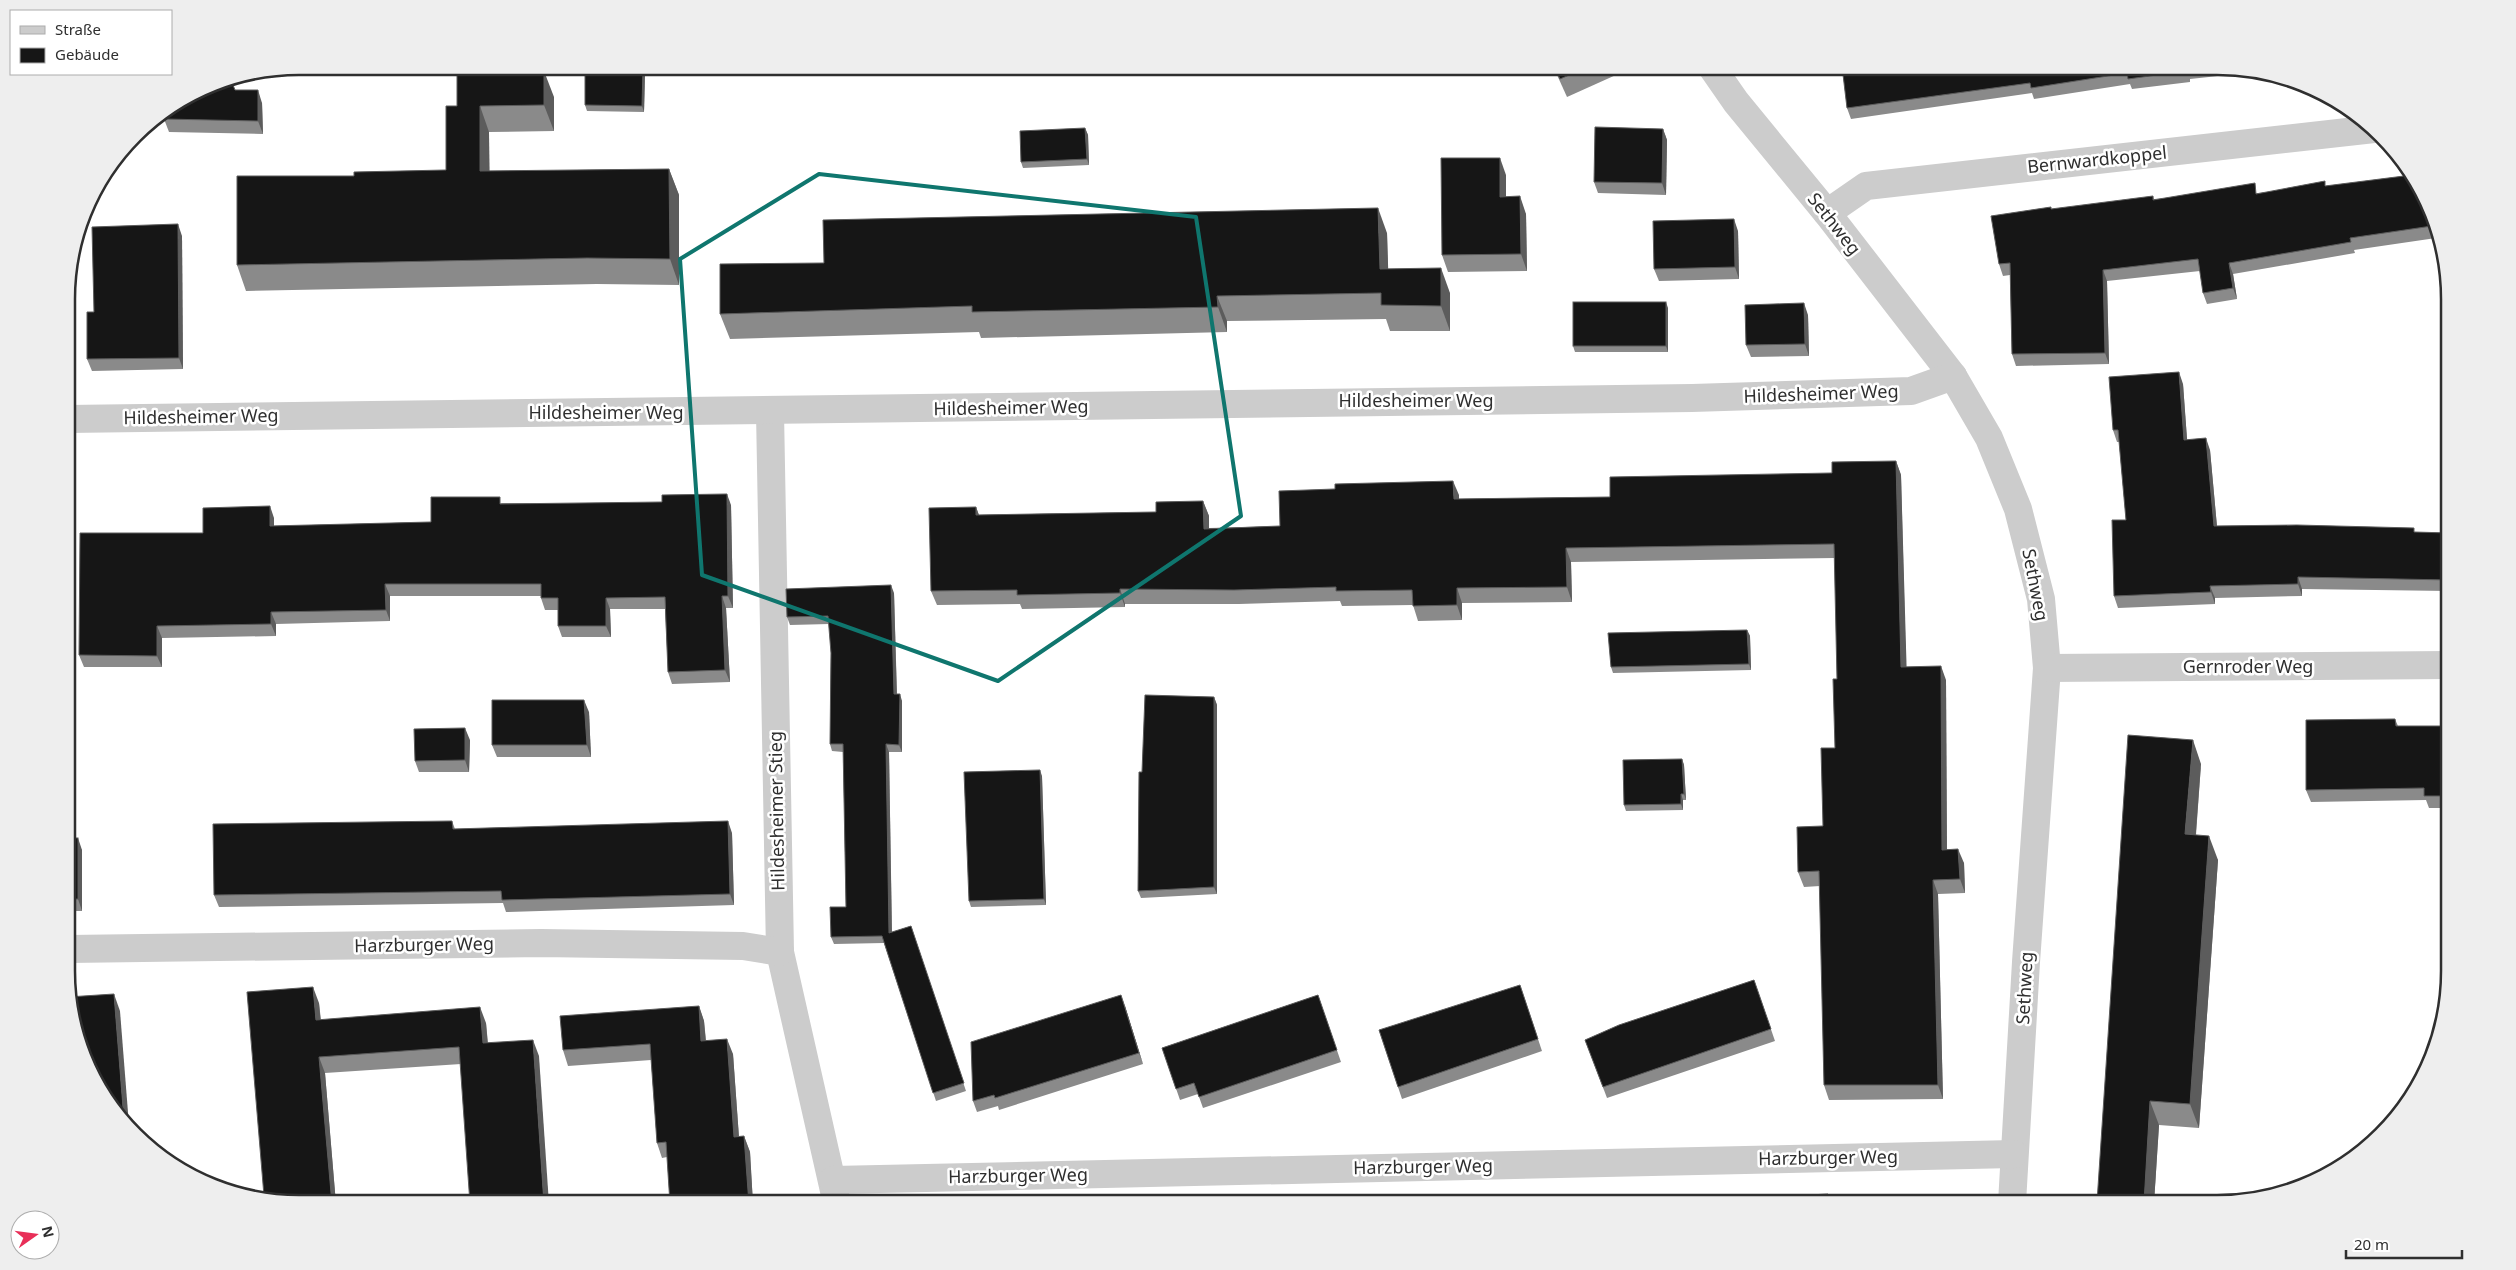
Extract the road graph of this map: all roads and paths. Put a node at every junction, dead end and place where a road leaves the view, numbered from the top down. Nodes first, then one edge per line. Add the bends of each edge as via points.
1 (1716, 75) edge
2 (2364, 130) edge
3 (1827, 213) junction
4 (1953, 376) junction
5 (770, 412) junction
6 (75, 419) edge
7 (2441, 666) edge
8 (2047, 668) junction
9 (75, 950) edge
10 (780, 952) junction
11 (2014, 1154) junction
12 (835, 1192) edge
13 (2012, 1195) edge

1 - 3 street, Sethweg
2 - 3 street, Bernwardkoppel via 1866,186
3 - 4 street, Sethweg
4 - 5 street, Hildesheimer Weg via 1911,391 1752,396
4 - 8 street, Sethweg via 1989,438 2018,509 2041,599
5 - 6 street, Hildesheimer Weg
5 - 10 street, Hildesheimer Stieg
7 - 8 street, Gernroder Weg
8 - 11 street, Sethweg
9 - 10 street, Harzburger Weg via 541,943 743,946
10 - 12 street, Hildesheimer Stieg
11 - 12 street, Harzburger Weg
11 - 13 street, Sethweg

